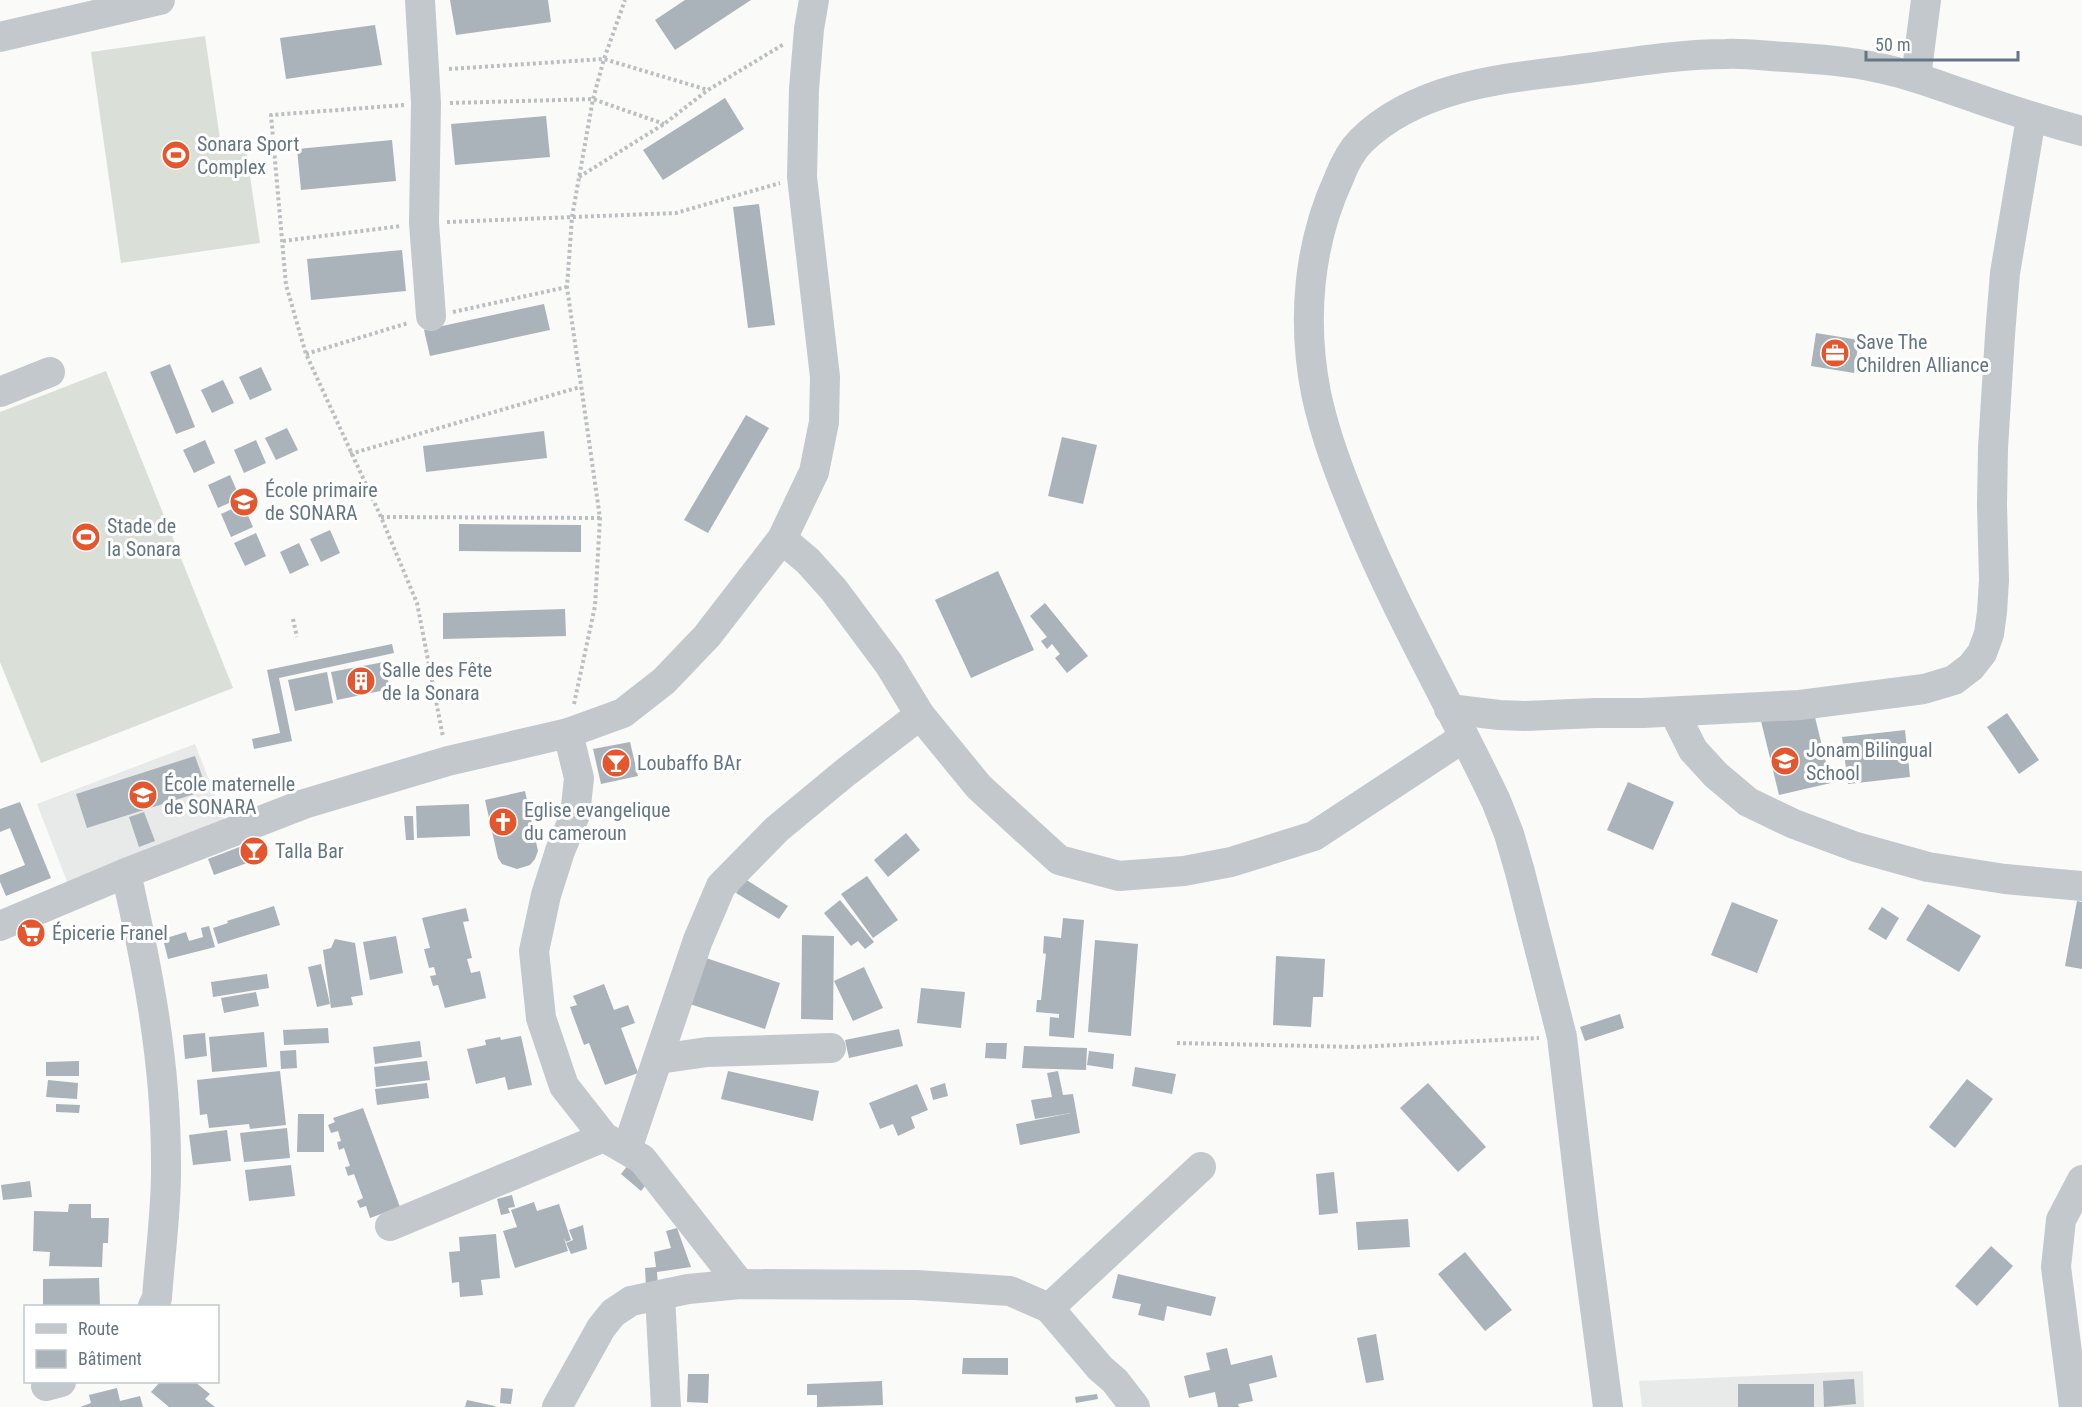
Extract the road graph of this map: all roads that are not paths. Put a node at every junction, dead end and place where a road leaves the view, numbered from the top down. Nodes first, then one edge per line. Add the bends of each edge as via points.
1 (420, 0) edge
2 (814, 0) edge
3 (1926, 0) edge
4 (142, 2) edge
5 (0, 37) edge
6 (1916, 77) junction
7 (2031, 118) junction
8 (2082, 131) edge
9 (431, 316) dead end
10 (50, 372) dead end
11 (0, 392) edge
12 (782, 539) junction
13 (1449, 709) junction
14 (1674, 712) junction
15 (920, 715) junction
16 (568, 733) junction
17 (1463, 738) junction
18 (126, 873) junction
19 (2082, 886) edge
20 (0, 926) edge
21 (831, 1048) dead end
22 (659, 1059) junction
23 (616, 1143) junction
24 (1202, 1167) dead end
25 (2082, 1180) edge
26 (390, 1226) dead end
27 (740, 1284) junction
28 (660, 1296) junction
29 (154, 1305) edge
30 (1049, 1308) junction
31 (557, 1407) edge
32 (666, 1407) edge
33 (1136, 1407) edge
34 (1608, 1407) edge
35 (2074, 1407) edge

1 - 9 street via 426,103 424,223
2 - 12 street via 804,89 802,177 825,377 824,422 814,472
3 - 6 street
4 - 5 street
6 - 7 street
6 - 13 street via 1836,61 1725,54 1633,62 1529,76 1431,97 1389,119 1360,142 1345,163 1319,231 1311,274 1308,338 1329,442 1377,566
7 - 8 street
7 - 14 street via 2005,273 1993,448 1994,591 1989,634 1982,653 1971,668 1954,680 1924,689 1800,705
10 - 11 street
12 - 15 street via 834,590
12 - 16 street via 707,636 664,681 623,713
13 - 14 street via 1526,716
13 - 17 street
14 - 19 street via 1693,750 1716,775 1748,802 1794,824 1928,867
15 - 17 street via 979,788 1059,860 1119,876 1184,871 1231,862 1314,836
15 - 22 street via 777,829 721,886 698,940
16 - 18 street via 448,761 304,804
16 - 23 street via 579,778 575,815 546,895 534,951 541,1018 564,1086
17 - 34 street via 1509,834 1563,1037
18 - 20 street
18 - 29 street via 157,1022 163,1090 166,1163
21 - 22 street via 707,1052
22 - 23 street
23 - 26 street
23 - 27 street via 642,1159
24 - 30 street
25 - 35 street via 2061,1221 2056,1266
27 - 28 street
27 - 30 street via 916,1286 1010,1292
28 - 31 street via 631,1302 613,1313
28 - 32 street
30 - 33 street

